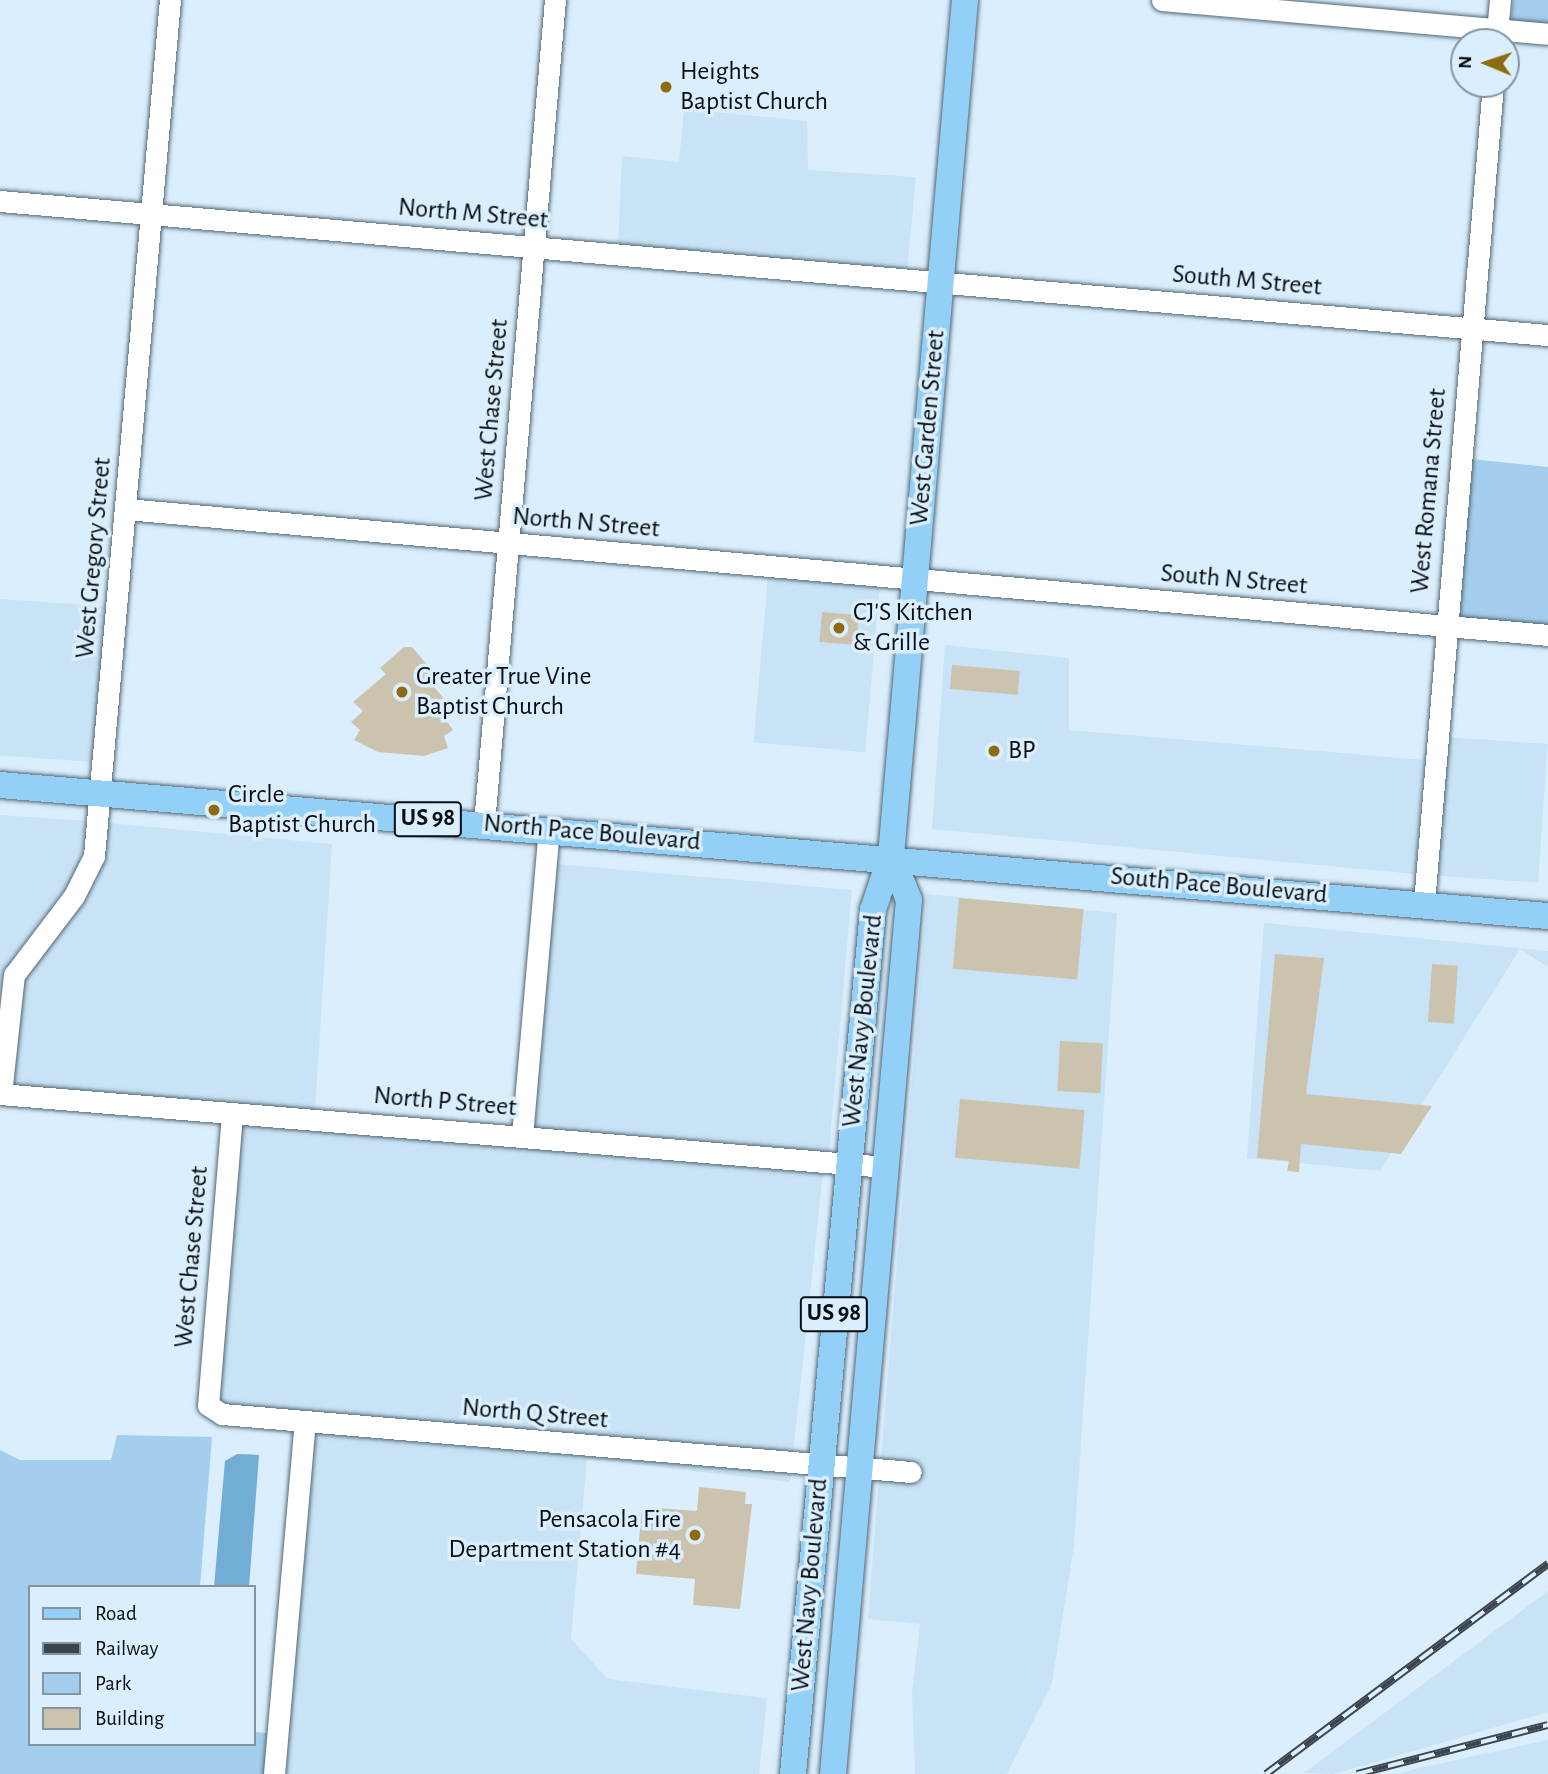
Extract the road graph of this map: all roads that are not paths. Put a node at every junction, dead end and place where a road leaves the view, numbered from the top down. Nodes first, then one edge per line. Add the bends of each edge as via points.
1 (170, 0) edge
2 (555, 0) edge
3 (965, 0) edge
4 (1162, 0) edge
5 (1500, 0) edge
6 (1498, 28) edge
7 (1450, 31) edge
8 (1548, 34) edge
9 (1520, 35) edge
10 (1492, 98) edge
11 (0, 201) edge
12 (151, 215) junction
13 (534, 248) junction
14 (941, 283) junction
15 (1471, 328) junction
16 (1548, 335) edge
17 (127, 509) junction
18 (508, 544) junction
19 (915, 582) junction
20 (1446, 626) junction
21 (1548, 635) edge
22 (0, 785) edge
23 (103, 789) junction
24 (484, 824) junction
25 (549, 829) junction
26 (891, 856) junction
27 (1424, 903) junction
28 (1548, 916) edge
29 (1, 1094) edge
30 (232, 1114) junction
31 (522, 1136) junction
32 (848, 1166) junction
33 (886, 1167) junction
34 (208, 1405) joint
35 (305, 1423) junction
36 (821, 1465) junction
37 (860, 1467) junction
38 (911, 1472) dead end
39 (274, 1774) edge
40 (793, 1774) edge
41 (833, 1774) edge

1 - 12 street, West Gregory Street
2 - 13 street, West Chase Street
3 - 14 main road, West Garden Street
4 - 7 street
5 - 6 street
8 - 9 street
10 - 15 street, West Romana Street
11 - 12 street, North M Street
12 - 13 street, North M Street
12 - 17 street, West Gregory Street
13 - 14 street, North M Street
13 - 18 street, West Chase Street
14 - 15 street, South M Street
14 - 19 main road, West Garden Street
15 - 16 street, South M Street
15 - 20 street, West Romana Street
17 - 18 street, North N Street
17 - 23 street, West Gregory Street
18 - 19 street, North N Street
18 - 24 street, West Chase Street
19 - 20 street, South N Street
19 - 26 main road, West Garden Street
20 - 21 street, South N Street
20 - 27 street, West Romana Street
22 - 23 main road, North Pace Boulevard / US 98
23 - 24 main road, North Pace Boulevard / US 98
23 - 29 street, West Gregory Street via 87,876 14,975
24 - 25 main road, North Pace Boulevard / US 98
25 - 26 main road, North Pace Boulevard / US 98
25 - 31 street
26 - 27 main road, South Pace Boulevard
26 - 32 main road, West Navy Boulevard / US 98 via 873,910
26 - 33 main road, West Navy Boulevard / US 98 via 909,900
27 - 28 main road, South Pace Boulevard
29 - 30 street, North P Street
30 - 31 street, North P Street
30 - 34 street, West Chase Street
31 - 32 street, North P Street
32 - 33 street, North P Street
32 - 36 main road, West Navy Boulevard / US 98
33 - 37 main road, West Navy Boulevard / US 98
34 - 35 street, North Q Street via 222,1414
35 - 36 street, North Q Street
35 - 39 street
36 - 37 street, North Q Street
36 - 40 main road, West Navy Boulevard / US 98
37 - 38 street, North Q Street
37 - 41 main road, West Navy Boulevard / US 98

